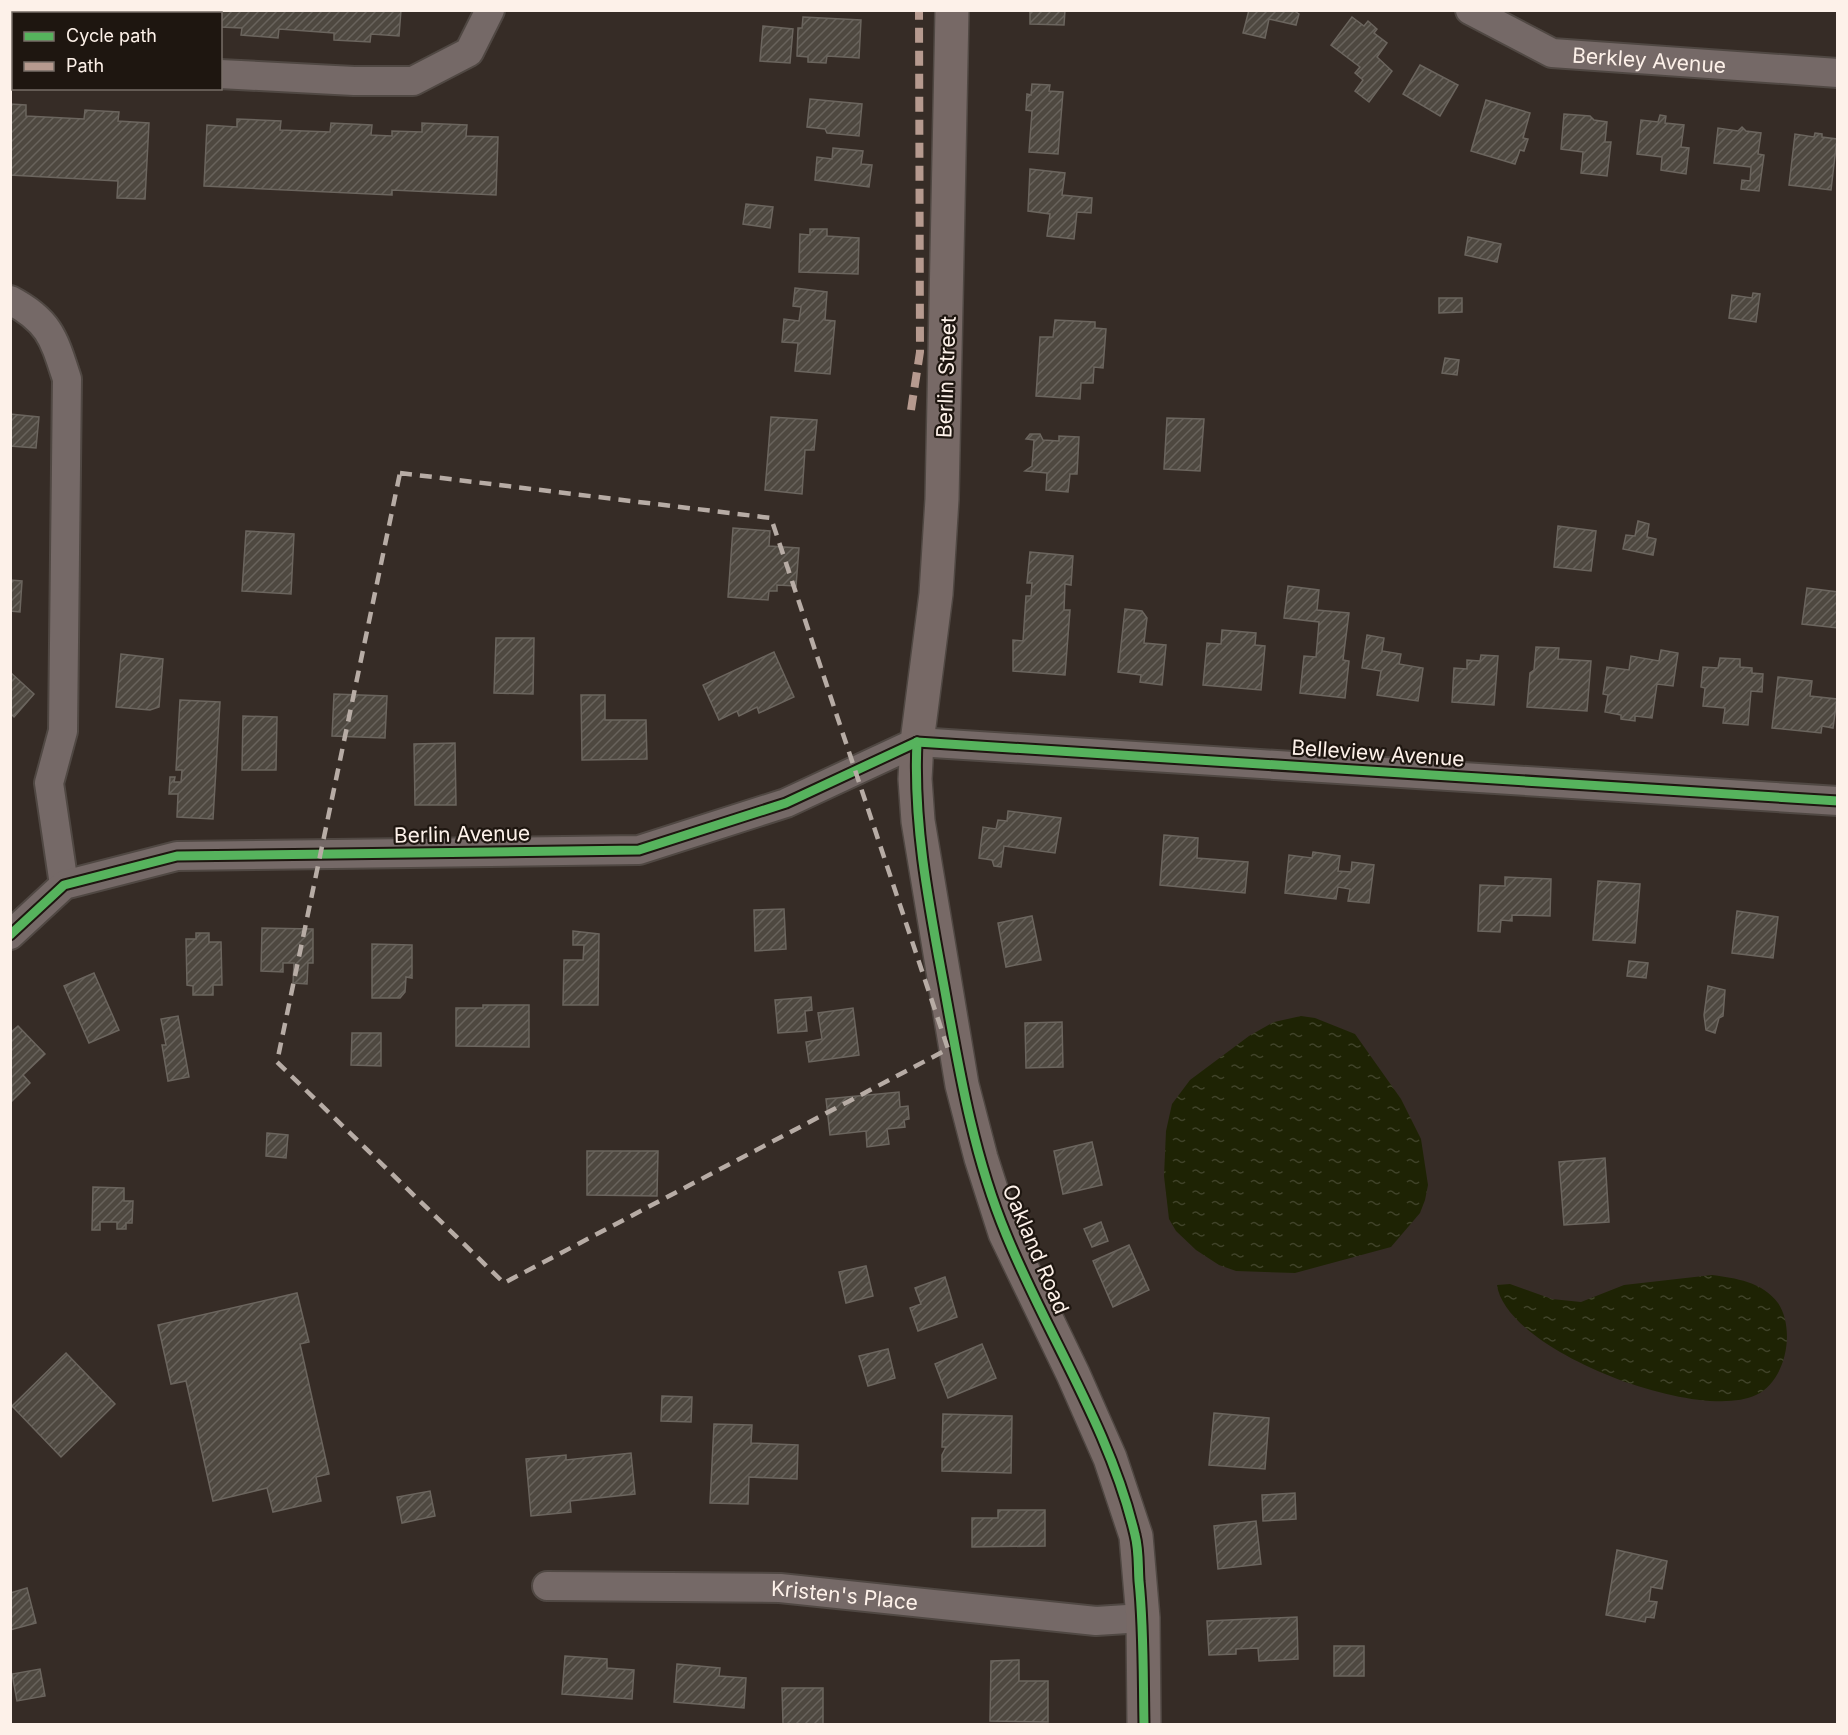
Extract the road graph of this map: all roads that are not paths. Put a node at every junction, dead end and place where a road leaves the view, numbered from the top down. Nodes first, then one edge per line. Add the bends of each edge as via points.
1 (490, 10) edge
2 (952, 10) edge
3 (1470, 10) edge
4 (1838, 73) edge
5 (222, 74) edge
6 (10, 300) edge
7 (917, 742) junction
8 (1838, 801) edge
9 (64, 885) junction
10 (10, 935) edge
11 (547, 1586) dead end
12 (1143, 1618) junction
13 (1144, 1725) edge

1 - 5 street via 469,52 413,81
2 - 7 main road, Berlin Street via 942,499 936,594
3 - 4 street, Berkley Avenue via 1552,53
6 - 9 street via 25,307 52,334 67,380 63,731 49,783
7 - 8 street, Belleview Avenue
7 - 9 street, Berlin Avenue via 786,803 639,850 177,856
7 - 12 main road, Oakland Road via 918,821 962,1085 1005,1233 1110,1458 1136,1536
9 - 10 street, Berlin Avenue
11 - 12 street, Kristen's Place via 780,1588 1096,1621
12 - 13 main road, Oakland Road

